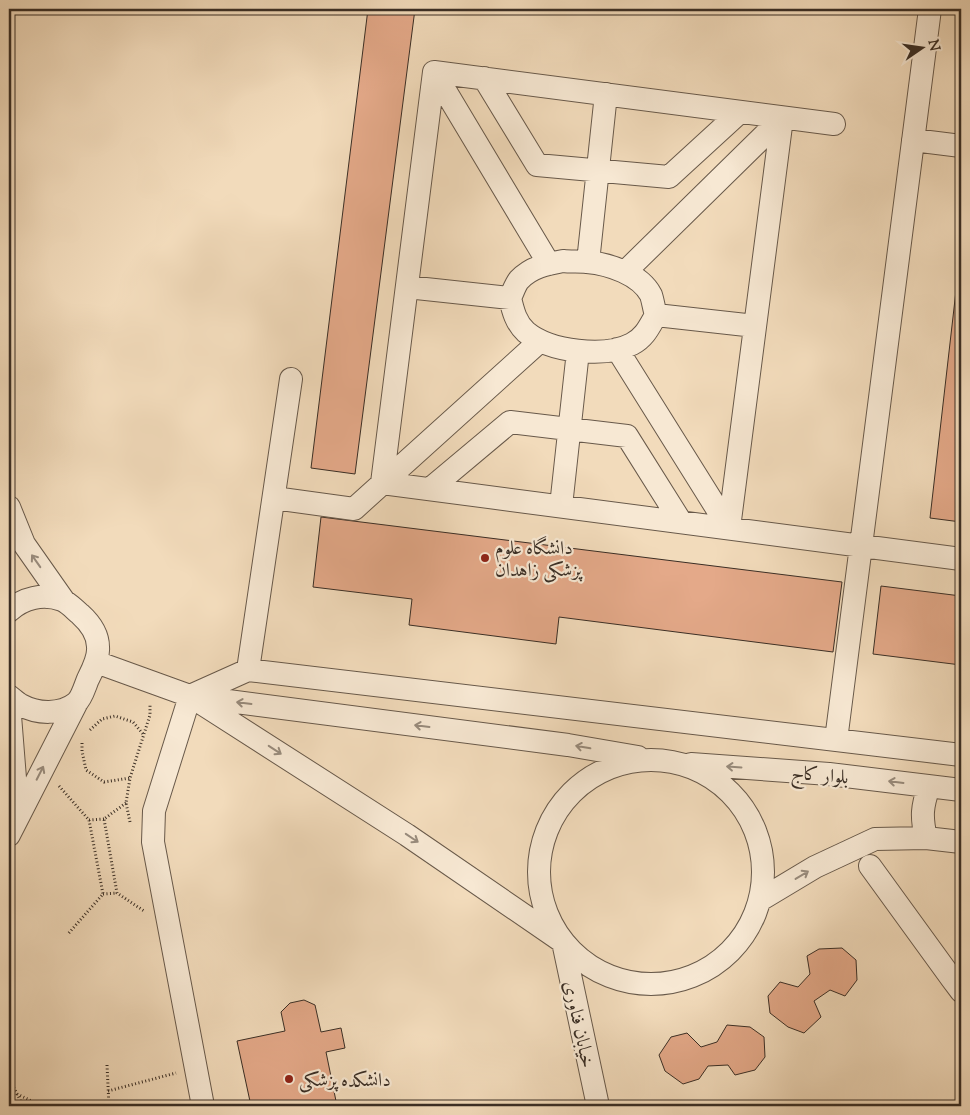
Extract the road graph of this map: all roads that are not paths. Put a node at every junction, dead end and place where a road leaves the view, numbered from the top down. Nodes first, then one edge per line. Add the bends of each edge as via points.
1 (930, 9) edge
2 (434, 72) junction
3 (484, 78) junction
4 (606, 94) junction
5 (740, 112) junction
6 (782, 118) junction
7 (834, 124) dead end
8 (913, 140) junction
9 (961, 146) edge
10 (598, 171) junction
11 (588, 262) junction
12 (549, 264) junction
13 (625, 272) junction
14 (407, 287) junction
15 (510, 298) junction
16 (656, 314) junction
17 (755, 326) junction
18 (540, 341) junction
19 (617, 349) junction
20 (578, 351) junction
21 (291, 379) dead end
22 (569, 429) junction
23 (382, 483) junction
24 (430, 489) junction
25 (274, 498) junction
26 (561, 506) junction
27 (9, 507) edge
28 (681, 522) junction
29 (729, 528) junction
30 (861, 546) junction
31 (961, 559) edge
32 (64, 601) junction
33 (9, 611) edge
34 (96, 662) junction
35 (248, 670) junction
36 (274, 674) junction
37 (9, 696) edge
38 (190, 696) junction
39 (77, 702) junction
40 (9, 703) edge
41 (268, 706) junction
42 (836, 740) junction
43 (961, 755) edge
44 (648, 759) junction
45 (678, 762) junction
46 (929, 786) junction
47 (961, 790) edge
48 (13, 826) edge
49 (926, 838) junction
50 (961, 842) edge
51 (870, 866) dead end
52 (760, 900) junction
53 (563, 942) junction
54 (961, 991) edge
55 (203, 1106) edge
56 (598, 1106) edge

1 - 8 street
2 - 3 street
2 - 12 street
2 - 14 street
3 - 4 street
3 - 10 street via 537,165
4 - 5 street
4 - 10 street
5 - 6 street
5 - 10 street via 669,177
6 - 7 street
6 - 13 street
6 - 17 street
8 - 9 street
8 - 30 street
10 - 11 street
11 - 12 street
11 - 13 street
12 - 15 street via 532,269 518,281
13 - 16 street via 640,281 651,296
14 - 15 street
14 - 23 street
15 - 18 street via 515,317
16 - 17 street
16 - 19 street via 647,332 633,344
17 - 29 street
18 - 20 street
18 - 23 street
19 - 20 street
19 - 29 street
20 - 22 street
21 - 25 street
22 - 24 street via 510,422
22 - 26 street
22 - 28 street via 626,436
23 - 24 street
23 - 25 street via 354,509
24 - 26 street
25 - 35 street
26 - 28 street
32 -> 27 street via 24,544
28 - 29 street
29 - 30 street
30 - 31 street
30 - 42 street
32 - 33 street via 32,598
32 - 34 street via 83,617 97,636
34 - 38 street
34 - 39 street
35 - 36 street
35 - 38 street
36 - 41 street
36 - 42 street
37 - 39 street via 34,711 64,709
41 -> 38 street
38 -> 53 street via 407,835
38 - 55 street via 154,811 153,842
48 -> 39 street
40 - 48 street
44 -> 41 street via 568,745
42 - 43 street
44 - 45 street
44 - 53 street via 618,764 589,777 566,798 549,824 540,854 539,885 547,916
46 -> 45 street, بلوار کاج
45 - 52 street via 701,771 722,785 740,804 753,825 761,849 763,875
46 - 47 street, بلوار کاج
46 - 49 street via 922,820
49 - 50 street
52 -> 49 street via 815,867 876,839
51 - 54 street
52 - 53 street via 750,926 734,948 713,967 688,979 661,984 633,984 616,979 582,962
53 - 56 street, خیابان فناوری

